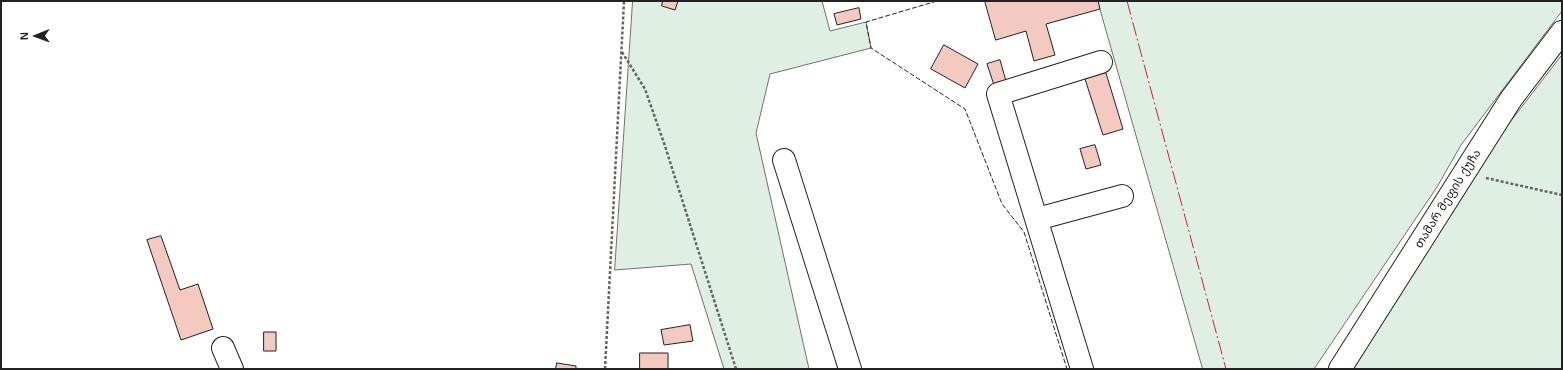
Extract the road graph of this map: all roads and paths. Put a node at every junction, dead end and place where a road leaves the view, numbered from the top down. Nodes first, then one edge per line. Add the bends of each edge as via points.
1 (624, 1) edge
2 (1562, 32) edge
3 (622, 51) junction
4 (1101, 62) dead end
5 (784, 160) dead end
6 (1464, 173) junction
7 (1562, 195) edge
8 (1122, 196) dead end
9 (1037, 219) junction
10 (223, 348) dead end
11 (232, 369) edge
12 (605, 369) edge
13 (736, 369) edge
14 (850, 369) edge
15 (1082, 369) edge
16 (1340, 369) edge

1 - 3 path
2 - 6 street, თამარ მეფის ქუჩა via 1511,99
3 - 12 path
3 - 13 path via 645,90
4 - 9 street via 998,94
5 - 14 street
6 - 7 path
6 - 16 street, თამარ მეფის ქუჩა
8 - 9 street
9 - 15 street
10 - 11 street

